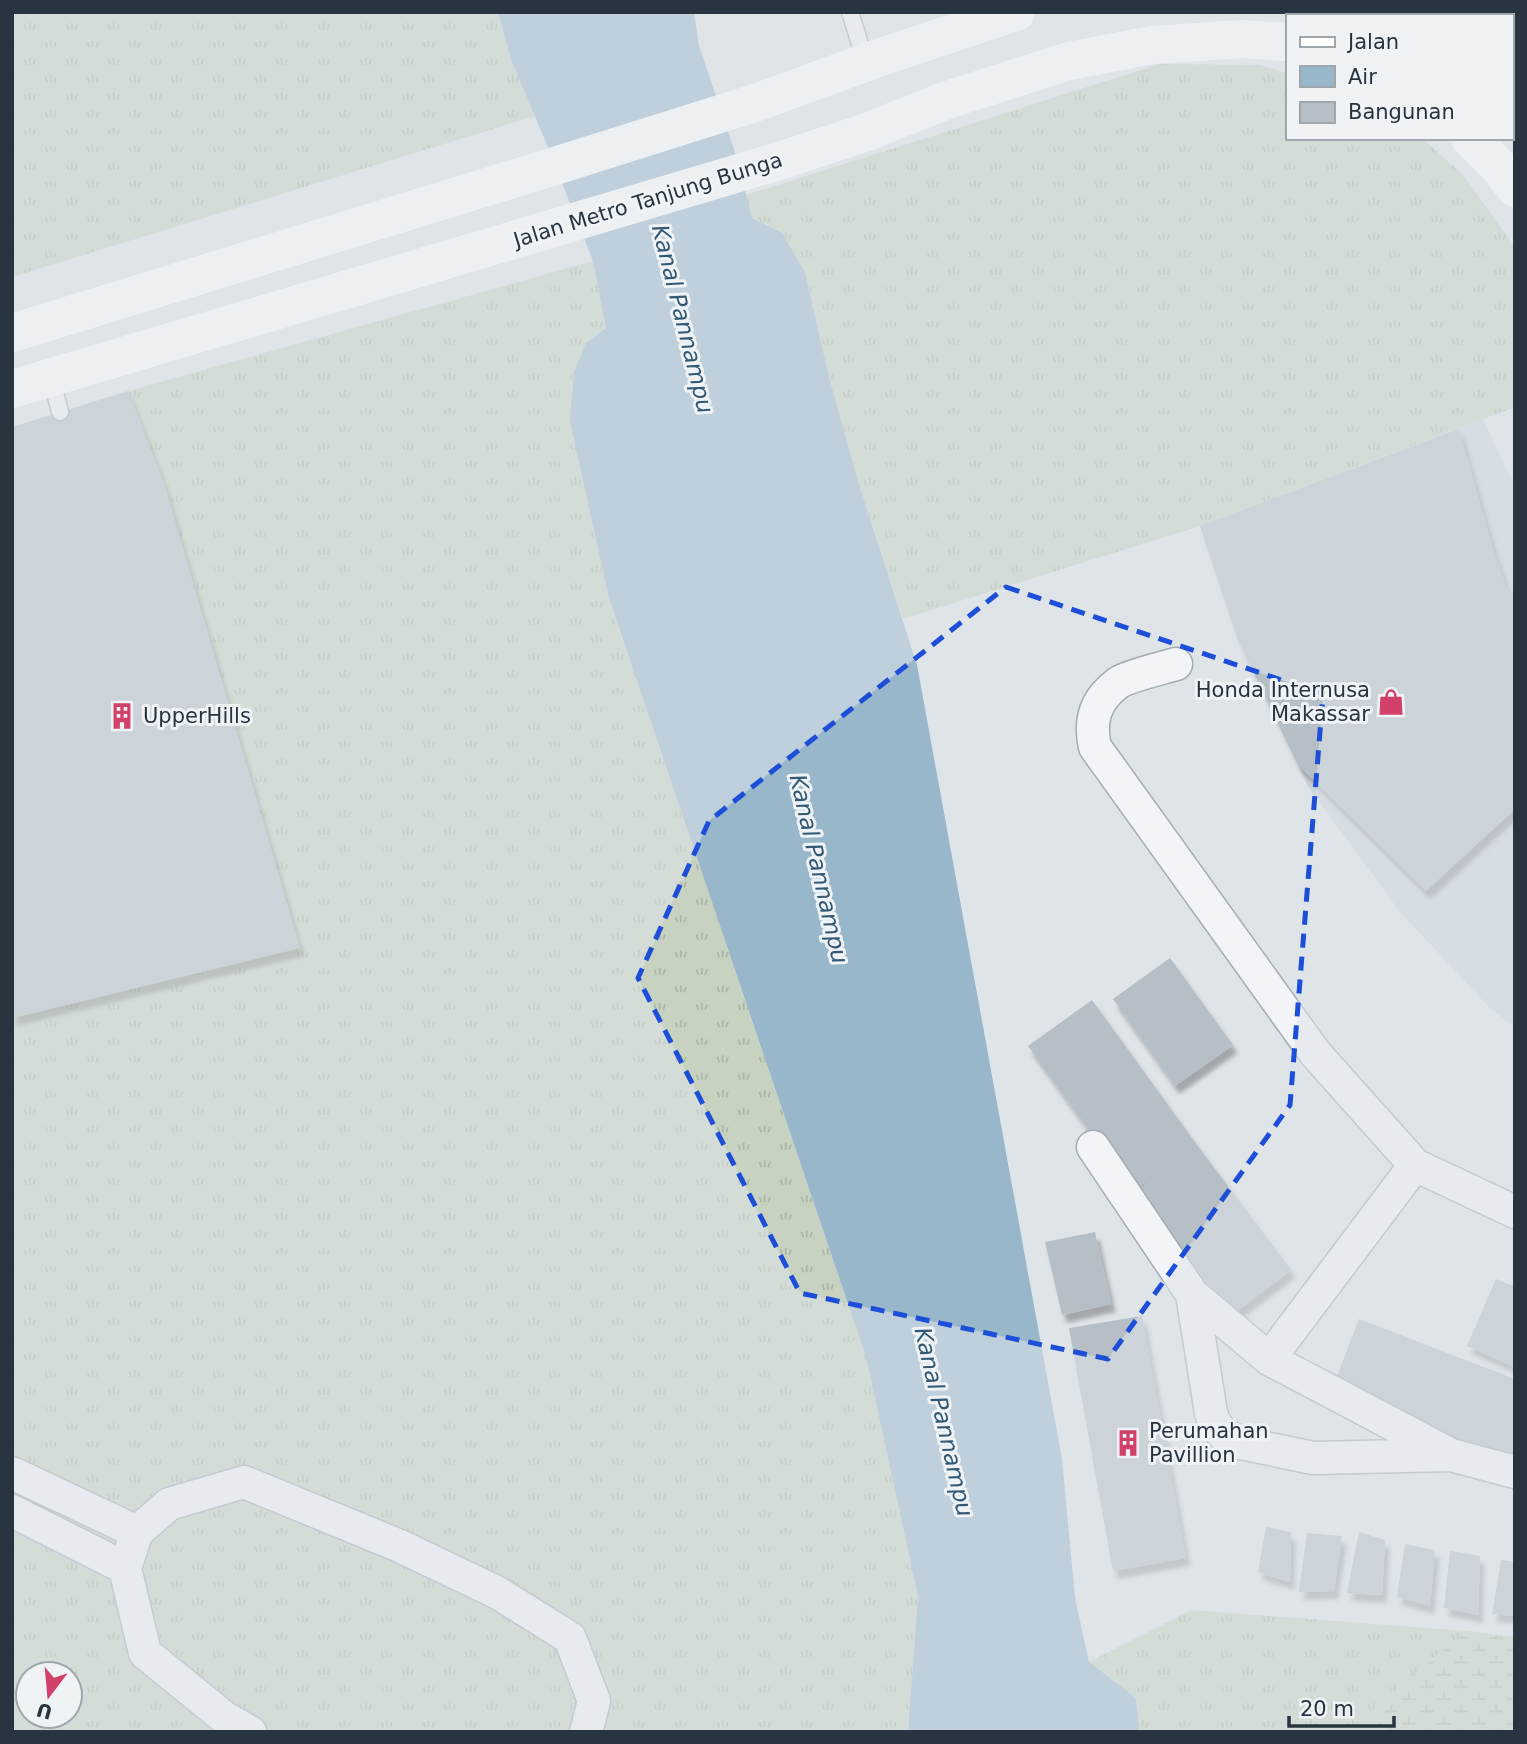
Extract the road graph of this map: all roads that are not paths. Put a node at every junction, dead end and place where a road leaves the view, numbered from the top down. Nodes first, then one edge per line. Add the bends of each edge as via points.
1 (850, 12) edge
2 (1016, 12) edge
3 (1286, 42) edge
4 (866, 63) junction
5 (1472, 140) edge
6 (1515, 188) edge
7 (12, 333) edge
8 (12, 389) edge
9 (1176, 664) dead end
10 (1093, 1147) dead end
11 (1415, 1165) junction
12 (1515, 1212) edge
13 (1192, 1294) junction
14 (1269, 1359) junction
15 (1451, 1455) junction
16 (1515, 1472) edge
17 (12, 1473) edge
18 (12, 1511) edge
19 (137, 1532) junction
20 (125, 1568) junction
21 (238, 1729) edge
22 (586, 1732) edge

1 - 4 lane
2 - 4 main road
3 - 8 main road, Jalan Metro Tanjung Bunga via 1242,39 1152,45 1069,61 779,161 562,227 55,395
4 - 7 main road via 758,102
5 - 6 main road
9 - 11 street via 1119,682 1105,696 1094,714 1095,747 1315,1053
10 - 13 street
11 - 12 street
11 - 14 street
13 - 14 street
13 - 15 street via 1211,1413 1223,1434 1252,1447 1314,1458
14 - 15 street
15 - 16 street
17 - 19 street
18 - 20 street
19 - 20 street
19 - 22 street via 169,1504 244,1482 400,1546 498,1593 570,1638 594,1701
20 - 21 street via 145,1653

